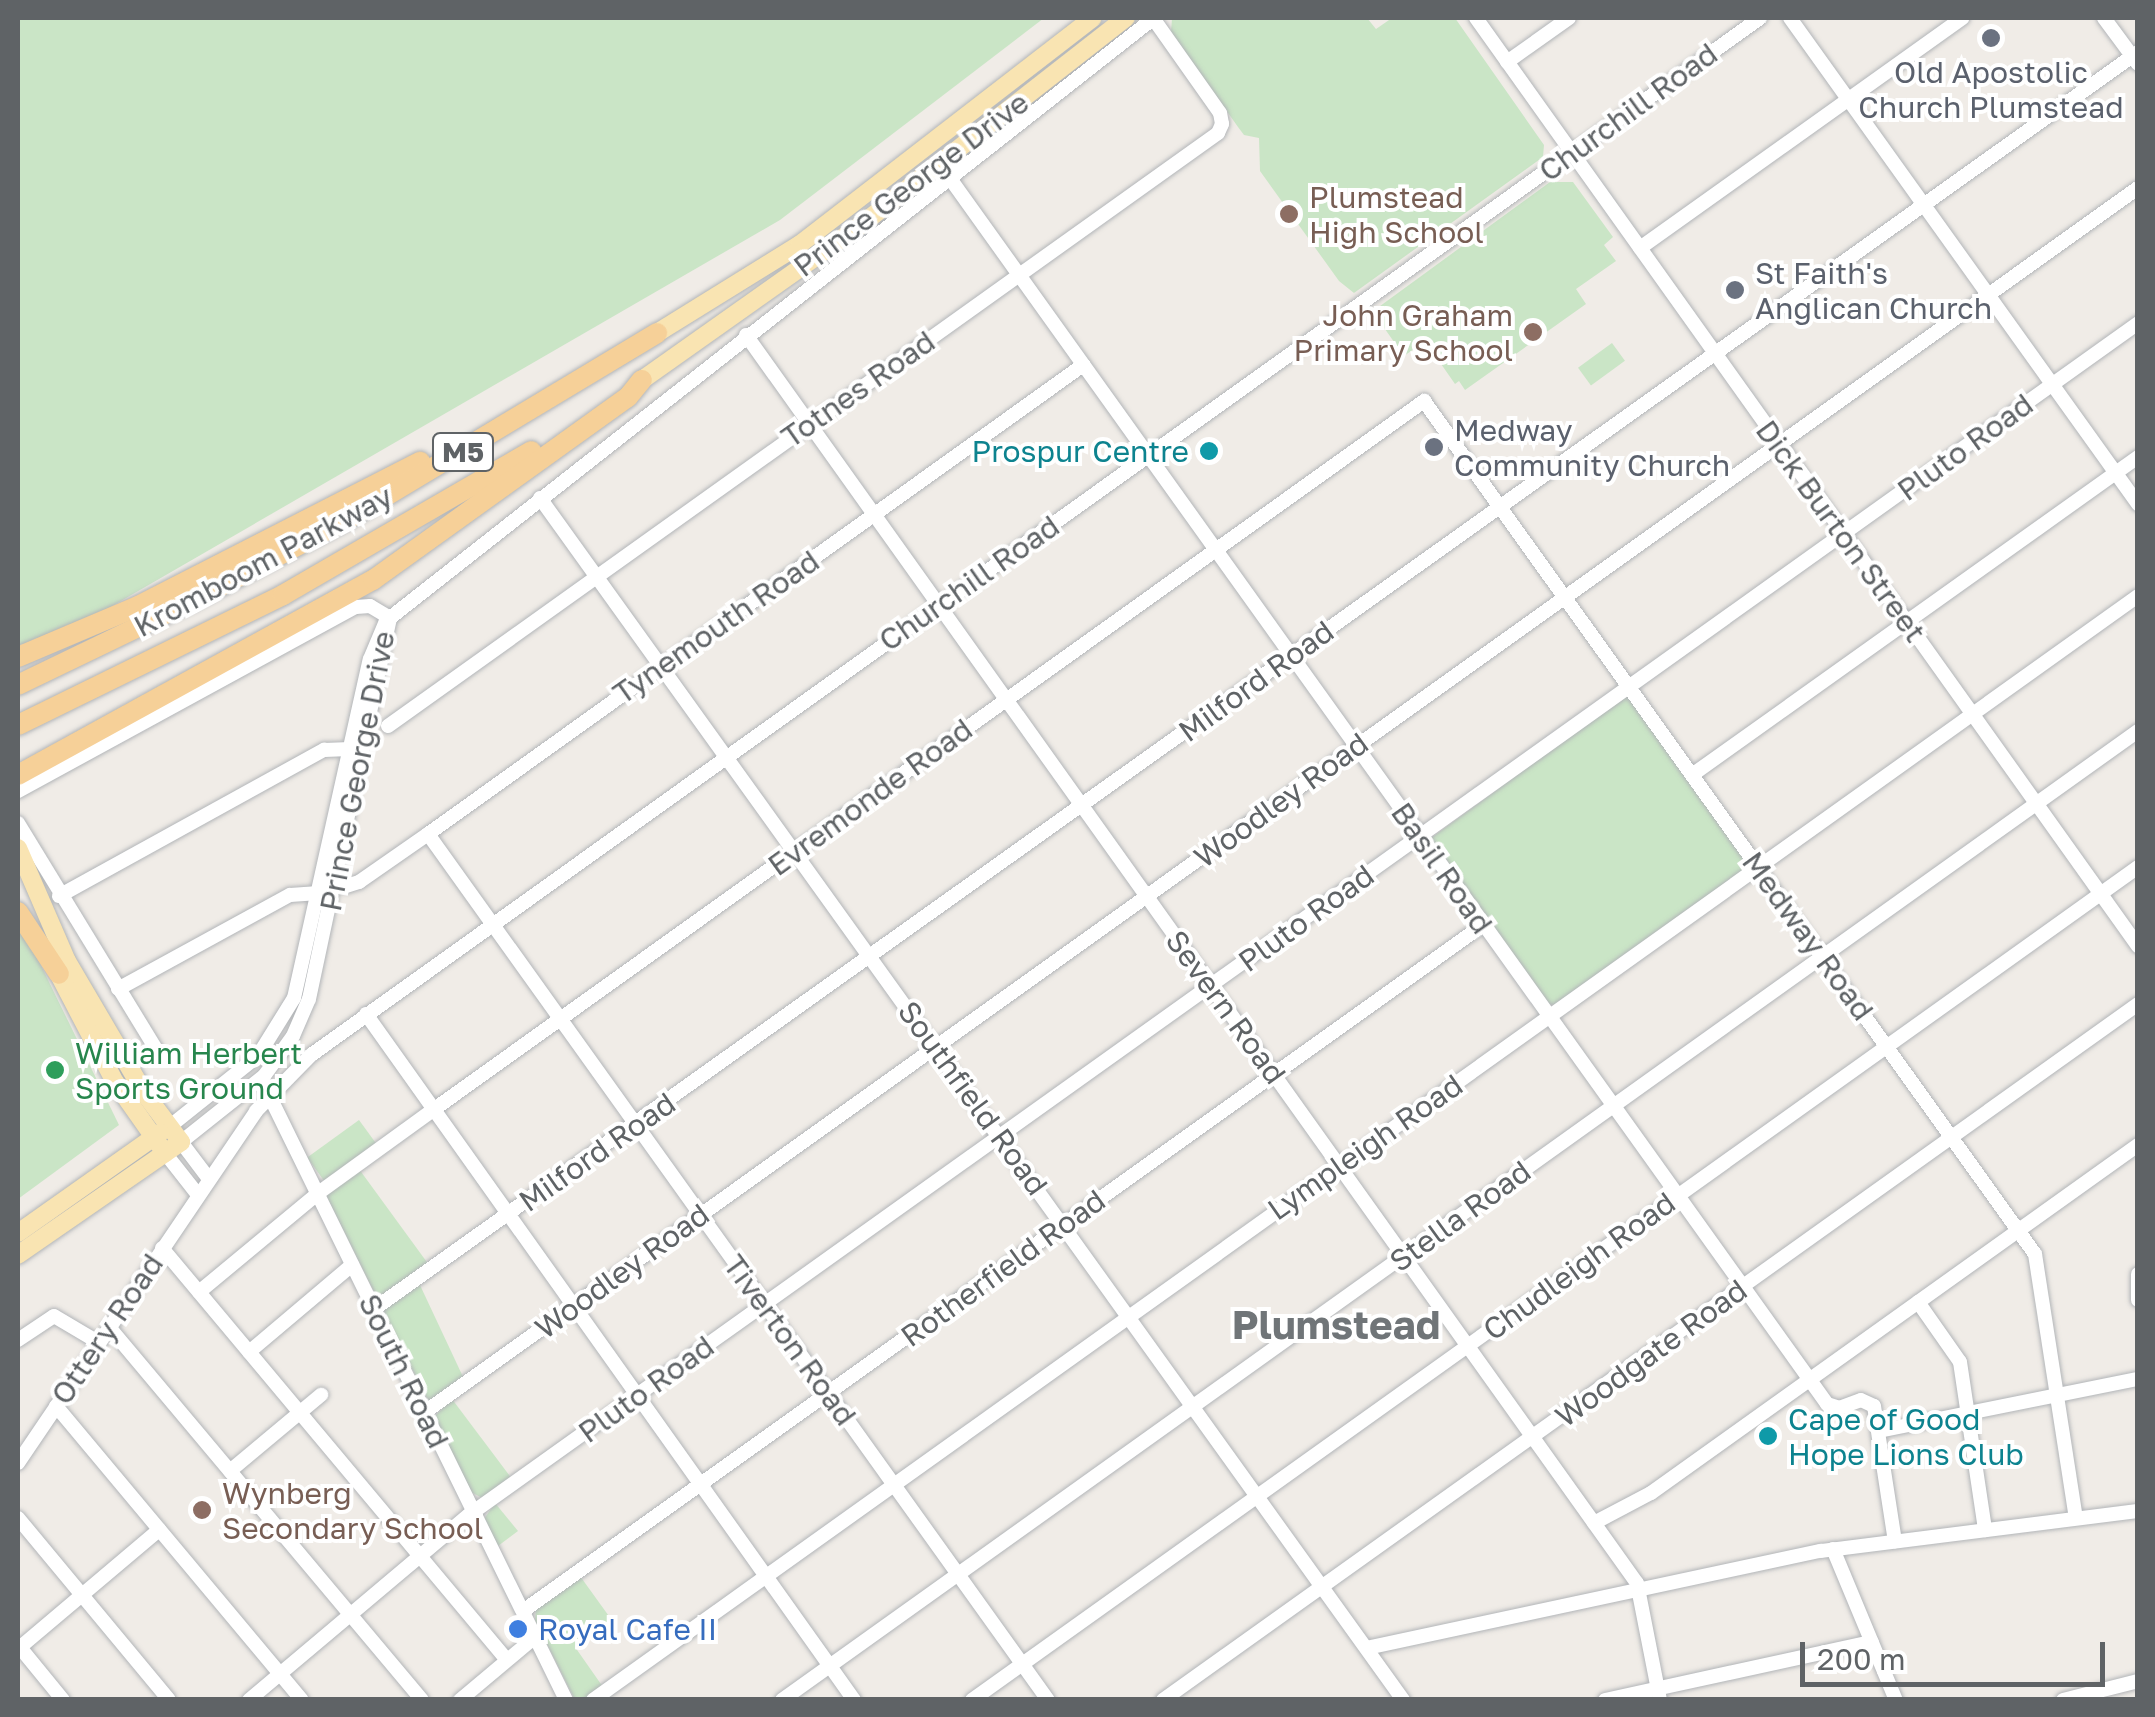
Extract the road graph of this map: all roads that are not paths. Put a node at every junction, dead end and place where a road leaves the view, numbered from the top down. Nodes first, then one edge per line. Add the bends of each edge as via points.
1 (1093, 18) edge
2 (1126, 18) edge
3 (1153, 18) edge
4 (1476, 18) edge
5 (1569, 18) edge
6 (1760, 18) edge
7 (1790, 18) edge
8 (1962, 18) edge
9 (2104, 18) edge
10 (2136, 57) edge
11 (1507, 62) junction
12 (1848, 99) junction
13 (1570, 153) junction
14 (949, 177) junction
15 (2138, 188) edge
16 (1924, 205) junction
17 (1640, 248) junction
18 (1019, 275) junction
19 (1988, 294) junction
20 (2138, 323) edge
21 (657, 333) junction
22 (746, 335) junction
23 (1714, 354) junction
24 (1083, 364) junction
25 (642, 380) junction
26 (2052, 384) junction
27 (1424, 401) joint
28 (809, 424) junction
29 (1778, 445) junction
30 (1148, 455) junction
31 (2138, 456) edge
32 (2115, 472) junction
33 (540, 498) junction
34 (2138, 504) edge
35 (1501, 506) junction
36 (874, 515) junction
37 (1843, 534) junction
38 (1216, 551) junction
39 (598, 576) junction
40 (2138, 596) edge
41 (1566, 597) junction
42 (938, 605) junction
43 (390, 618) junction
44 (1906, 622) junction
45 (1291, 656) junction
46 (18, 657) edge
47 (662, 666) junction
48 (18, 685) edge
49 (1630, 687) junction
50 (158, 697) junction
51 (1006, 700) junction
52 (1972, 714) junction
53 (18, 725) edge
54 (388, 726) dead end
55 (2138, 731) edge
56 (1355, 746) junction
57 (350, 749) junction
58 (728, 755) junction
59 (18, 760) edge
60 (1692, 774) junction
61 (18, 775) edge
62 (18, 791) edge
63 (2035, 804) junction
64 (1082, 806) junction
65 (18, 823) edge
66 (428, 834) junction
67 (1421, 836) junction
68 (18, 848) edge
69 (796, 851) junction
70 (2138, 866) edge
71 (1759, 867) junction
72 (346, 886) dead end
73 (318, 893) junction
74 (2100, 894) junction
75 (59, 896) junction
76 (1147, 896) junction
77 (18, 899) edge
78 (18, 912) edge
79 (493, 924) junction
80 (1483, 924) junction
81 (2138, 946) edge
82 (871, 956) junction
83 (1822, 956) junction
84 (59, 974) junction
85 (1211, 986) junction
86 (118, 989) junction
87 (2138, 1004) edge
88 (366, 1014) junction
89 (1549, 1016) junction
90 (560, 1018) junction
91 (936, 1046) junction
92 (1886, 1046) junction
93 (157, 1050) dead end
94 (1274, 1074) junction
95 (270, 1097) junction
96 (1613, 1106) junction
97 (432, 1110) junction
98 (636, 1124) junction
99 (1951, 1136) junction
100 (1000, 1137) junction
101 (167, 1140) junction
102 (2138, 1145) edge
103 (1340, 1166) junction
104 (209, 1180) junction
105 (317, 1194) junction
106 (198, 1195) junction
107 (1678, 1196) junction
108 (700, 1214) junction
109 (508, 1215) junction
110 (1063, 1224) junction
111 (2018, 1230) junction
112 (18, 1234) edge
113 (162, 1248) junction
114 (18, 1255) edge
115 (1404, 1256) junction
116 (352, 1265) junction
117 (2138, 1274) edge
118 (1742, 1287) junction
119 (199, 1292) junction
120 (2138, 1300) edge
121 (1918, 1302) junction
122 (765, 1304) junction
123 (573, 1306) junction
124 (374, 1309) junction
125 (1128, 1316) junction
126 (109, 1326) junction
127 (18, 1340) edge
128 (98, 1342) junction
129 (1468, 1346) junction
130 (249, 1352) junction
131 (2138, 1379) edge
132 (1809, 1380) junction
133 (828, 1392) junction
134 (321, 1395) dead end
135 (2060, 1395) junction
136 (637, 1396) junction
137 (56, 1406) junction
138 (1192, 1406) junction
139 (425, 1412) junction
140 (300, 1413) junction
141 (1971, 1413) junction
142 (1879, 1431) junction
143 (1533, 1437) junction
144 (18, 1463) edge
145 (230, 1471) junction
146 (699, 1484) junction
147 (894, 1484) junction
148 (1258, 1496) junction
149 (2138, 1510) edge
150 (474, 1512) junction
151 (18, 1518) edge
152 (2076, 1518) junction
153 (1594, 1523) junction
154 (159, 1530) junction
155 (1986, 1530) junction
156 (1895, 1541) junction
157 (1833, 1549) junction
158 (420, 1556) junction
159 (958, 1574) junction
160 (766, 1576) junction
161 (1322, 1586) junction
162 (1637, 1590) junction
163 (82, 1595) junction
164 (523, 1611) junction
165 (350, 1615) junction
166 (535, 1637) junction
167 (1872, 1642) junction
168 (18, 1647) edge
169 (1367, 1648) junction
170 (507, 1660) junction
171 (1022, 1663) junction
172 (830, 1666) junction
173 (280, 1674) junction
174 (2138, 1681) edge
175 (1659, 1694) edge
176 (63, 1700) edge
177 (169, 1700) edge
178 (249, 1700) edge
179 (302, 1700) edge
180 (422, 1700) edge
181 (460, 1700) edge
182 (566, 1700) edge
183 (594, 1700) edge
184 (782, 1700) edge
185 (854, 1700) edge
186 (972, 1700) edge
187 (1048, 1700) edge
188 (1163, 1700) edge
189 (1403, 1700) edge
190 (1605, 1700) edge
191 (1896, 1700) edge
192 (2063, 1700) edge

1 - 21 main road, Prince George Drive / M5 via 798,245
2 - 25 main road, Prince George Drive / M5 via 862,224
3 - 14 street
3 - 18 street, Totnes Road via 1222,116 1220,130
4 - 11 street, Dick Burton Street
5 - 11 street
6 - 13 street, Churchill Road
7 - 12 street
8 - 12 street
9 - 10 street
10 - 16 street, Milford Road
11 - 13 street, Dick Burton Street
12 - 16 street
12 - 17 street
13 - 17 street, Dick Burton Street
13 - 30 street, Churchill Road
14 - 18 street, Basil Road
14 - 22 street
15 - 19 street, Woodley Road
16 - 19 street
16 - 23 street, Milford Road
17 - 23 street, Dick Burton Street
18 - 24 street, Basil Road
18 - 28 street, Totnes Road
19 - 26 street
19 - 29 street, Woodley Road
20 - 26 street, Pluto Road
21 - 46 highway via 343,504 65,641
21 - 48 highway, Kromboom Parkway / M5 via 346,520
22 - 28 street, Severn Road
22 - 33 street
23 - 29 street, Dick Burton Street
23 - 35 street, Milford Road
24 - 30 street, Basil Road
24 - 36 street, Tynemouth Road
25 - 50 highway via 628,397 372,580
25 - 53 highway, Kromboom Parkway / M5 via 348,560
26 - 32 street
26 - 37 street, Pluto Road
27 - 35 street, Medway Road
27 - 38 street, Evremonde Road
28 - 36 street, Severn Road
28 - 39 street, Totnes Road
29 - 37 street, Dick Burton Street
29 - 41 street, Woodley Road
30 - 38 street, Basil Road
30 - 42 street, Churchill Road
31 - 32 street
32 - 34 street
32 - 44 street
33 - 39 street, Southfield Road
33 - 43 street
35 - 41 street, Medway Road
35 - 45 street, Milford Road
36 - 42 street, Severn Road
36 - 47 street, Tynemouth Road
37 - 44 street, Dick Burton Street
37 - 49 street, Pluto Road
38 - 45 street, Basil Road
38 - 51 street, Evremonde Road
39 - 47 street, Southfield Road
39 - 54 street, Totnes Road
40 - 52 street, Lympleigh Road
41 - 49 street, Medway Road
41 - 56 street, Woodley Road
42 - 51 street, Severn Road
42 - 58 street, Churchill Road
43 - 57 street, Prince George Drive via 376,637
43 - 62 street via 370,606 356,607
43 - 101 street, Prince George Drive via 305,1010 255,1086
44 - 52 street, Dick Burton Street
44 - 60 street
45 - 56 street, Basil Road
45 - 64 street, Milford Road
47 - 58 street, Southfield Road
47 - 66 street, Tynemouth Road
49 - 60 street, Medway Road
49 - 67 street, Pluto Road
50 - 59 highway
50 - 61 highway
51 - 64 street, Severn Road
51 - 69 street, Evremonde Road
52 - 63 street, Dick Burton Street
52 - 71 street, Lympleigh Road
55 - 63 street, Stella Road
56 - 67 street, Basil Road
56 - 76 street, Woodley Road
57 - 73 street, Prince George Drive
57 - 75 street via 324,750
58 - 69 street, Southfield Road
58 - 79 street, Churchill Road
60 - 71 street, Medway Road
63 - 74 street, Dick Burton Street
63 - 83 street, Stella Road
64 - 76 street, Severn Road
64 - 82 street, Milford Road
65 - 75 street
66 - 72 street, Tynemouth Road
66 - 79 street, Tiverton Road
67 - 80 street, Basil Road
67 - 85 street, Pluto Road
68 - 101 main road via 66,960
69 - 82 street, Southfield Road
69 - 90 street, Evremonde Road
70 - 74 street, Chudleigh Road
71 - 83 street, Medway Road
71 - 89 street, Lympleigh Road
73 - 86 street via 290,895
73 - 101 street, Prince George Drive via 300,978 277,1030
74 - 81 street, Dick Burton Street
74 - 92 street, Chudleigh Road
75 - 86 street
76 - 85 street, Severn Road
76 - 91 street, Woodley Road
77 - 84 main road
78 - 84 highway
79 - 88 street, Churchill Road
79 - 90 street, Tiverton Road
80 - 89 street, Basil Road
80 - 94 street, Rotherfield Road
82 - 91 street, Southfield Road
82 - 98 street, Milford Road
83 - 92 street, Medway Road
83 - 96 street, Stella Road
84 - 101 main road via 115,1082
85 - 94 street, Severn Road
85 - 100 street, Pluto Road
86 - 93 street
87 - 99 street, Woodgate Road
88 - 95 street, Churchill Road
88 - 97 street
89 - 96 street, Basil Road
89 - 103 street, Lympleigh Road
90 - 97 street, Evremonde Road
90 - 98 street, Tiverton Road
91 - 100 street, Southfield Road
91 - 108 street, Woodley Road
92 - 99 street, Medway Road
92 - 107 street, Chudleigh Road
94 - 103 street, Severn Road
94 - 110 street, Rotherfield Road
95 - 104 street, Churchill Road
95 - 105 street, South Road
96 - 107 street, Basil Road
96 - 115 street, Stella Road
97 - 105 street, Evremonde Road
97 - 109 street
98 - 108 street, Tiverton Road
98 - 109 street, Milford Road
99 - 111 street, Medway Road
99 - 118 street, Woodgate Road
100 - 110 street, Southfield Road
100 - 122 street, Pluto Road
101 - 104 street
101 - 106 street
101 - 112 main road
101 - 114 main road
102 - 111 street
103 - 115 street, Severn Road
103 - 125 street, Lympleigh Road
104 - 106 street, Ottery Road
105 - 116 street, South Road
105 - 119 street, Evremonde Road
106 - 113 street, Ottery Road
107 - 118 street, Basil Road
107 - 129 street, Chudleigh Road
108 - 122 street, Tiverton Road
108 - 123 street, Woodley Road
109 - 123 street
109 - 124 street, Milford Road
110 - 125 street, Southfield Road
110 - 133 street, Rotherfield Road
111 - 121 street
111 - 135 street, Medway Road via 2039,1265
113 - 119 street
113 - 126 street, Ottery Road
115 - 129 street, Severn Road
115 - 138 street, Stella Road
116 - 124 street, South Road
116 - 130 street
117 - 120 street
118 - 132 street, Basil Road
118 - 143 street, Woodgate Road
119 - 130 street
121 - 132 street
121 - 141 street via 1960,1362
122 - 133 street, Tiverton Road
122 - 136 street, Pluto Road
123 - 136 street
123 - 139 street, Woodley Road
124 - 139 street, South Road
125 - 138 street, Southfield Road
125 - 147 street, Lympleigh Road
126 - 128 street, Ottery Road
126 - 145 street
127 - 128 street via 54,1316
128 - 137 street, Ottery Road
129 - 143 street, Severn Road
129 - 148 street, Chudleigh Road
130 - 140 street
131 - 135 street
132 - 142 street, Basil Road via 1832,1408 1861,1400 1872,1404
132 - 153 street via 1651,1493
133 - 146 street, Rotherfield Road
133 - 147 street, Tiverton Road
134 - 140 street
135 - 141 street
135 - 152 street, Medway Road
136 - 146 street
136 - 150 street, Pluto Road
137 - 144 street, Ottery Road
137 - 154 street
138 - 148 street, Southfield Road
138 - 159 street, Stella Road
139 - 150 street, South Road
140 - 145 street
140 - 158 street
141 - 142 street
141 - 155 street
142 - 156 street
143 - 153 street, Severn Road
143 - 161 street, Woodgate Road
145 - 165 street
146 - 160 street
146 - 164 street, Rotherfield Road
147 - 159 street, Tiverton Road
147 - 160 street, Lympleigh Road
148 - 161 street, Southfield Road
148 - 171 street, Chudleigh Road
149 - 152 street
150 - 158 street, Pluto Road
150 - 164 street, South Road
151 - 163 street
152 - 155 street
153 - 162 street, Severn Road
154 - 163 street
154 - 173 street
155 - 156 street
156 - 157 street
157 - 162 street
157 - 167 street
158 - 165 street, Pluto Road
158 - 170 street
159 - 171 street, Tiverton Road
159 - 172 street, Stella Road
160 - 172 street
160 - 183 street, Lympleigh Road
161 - 169 street, Southfield Road
161 - 188 street, Woodgate Road
162 - 169 street
162 - 175 street, Severn Road
163 - 168 street
163 - 177 street
164 - 166 street, South Road
165 - 173 street, Pluto Road
165 - 180 street
166 - 170 street
166 - 182 street, South Road
167 - 175 street
167 - 191 street
168 - 176 street
169 - 189 street, Southfield Road
170 - 181 street
171 - 186 street, Chudleigh Road
171 - 187 street, Tiverton Road
172 - 184 street, Stella Road
172 - 185 street
173 - 178 street, Pluto Road
173 - 179 street
174 - 192 street
175 - 190 street

